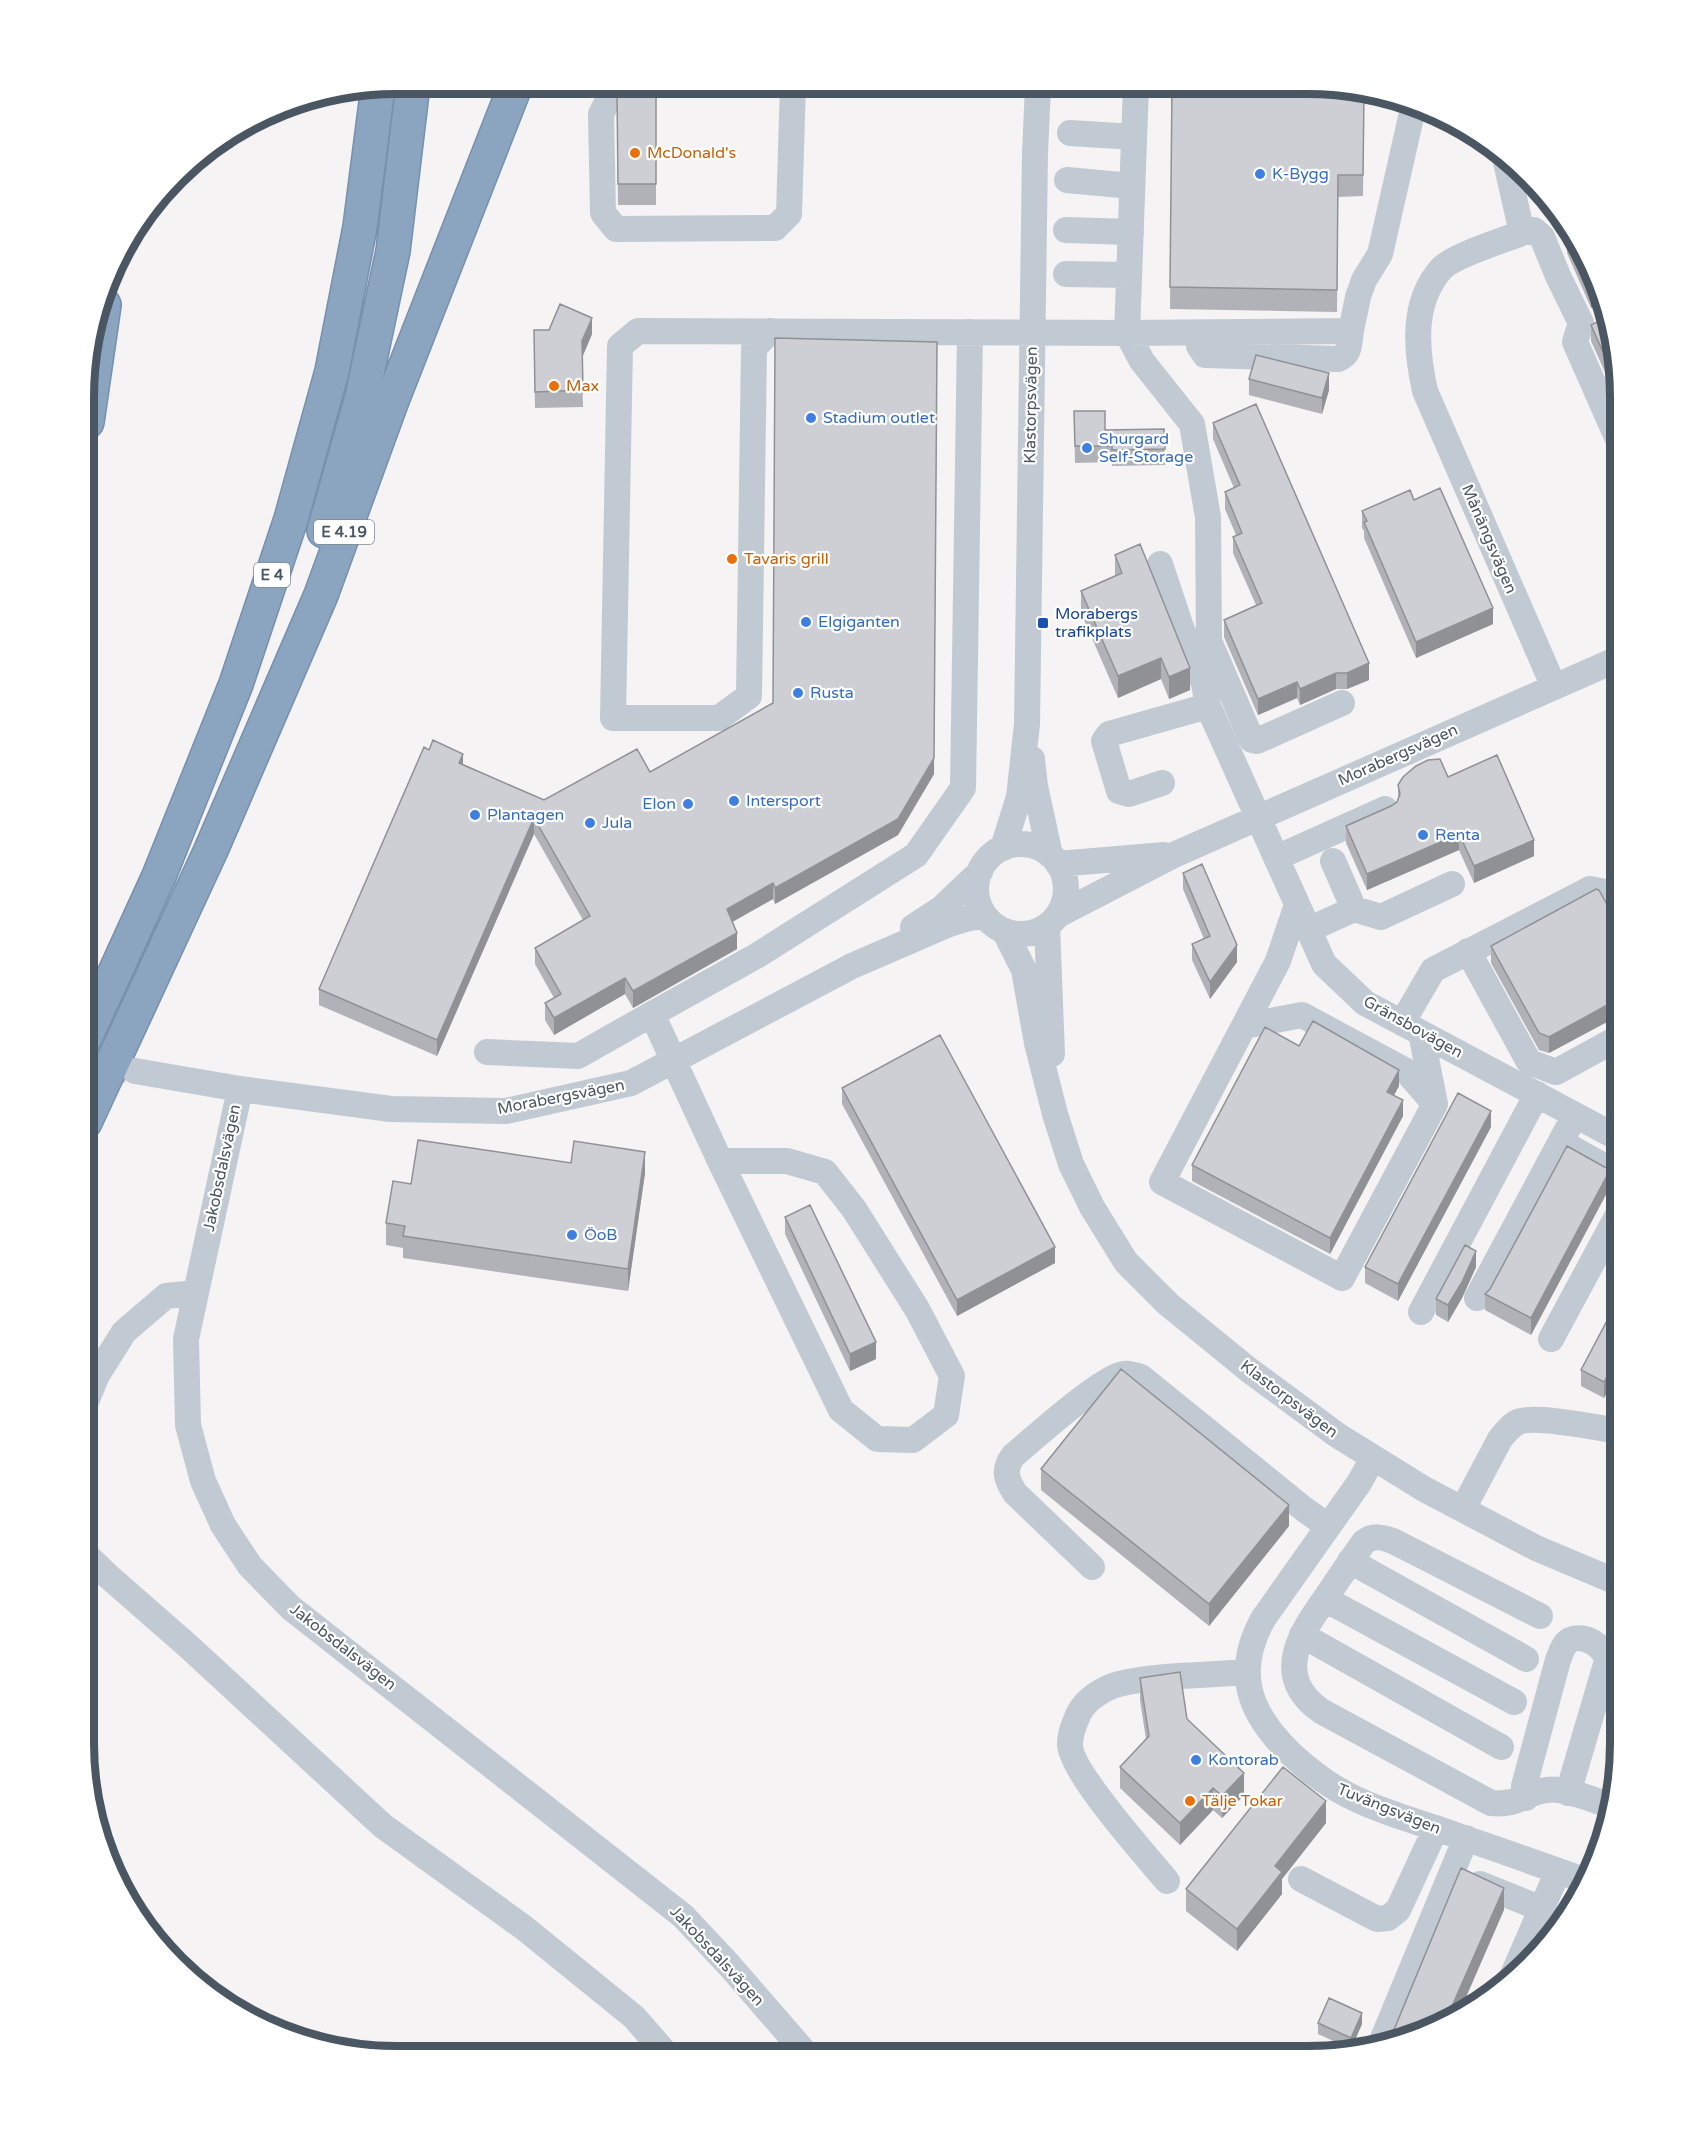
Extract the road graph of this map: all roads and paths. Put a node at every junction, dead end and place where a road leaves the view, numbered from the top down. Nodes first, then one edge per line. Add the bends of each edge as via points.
1 (412, 94) edge
2 (512, 94) edge
3 (611, 94) edge
4 (793, 94) edge
5 (1038, 94) edge
6 (1136, 94) edge
7 (377, 95) edge
8 (1412, 114) edge
9 (1070, 133) dead end
10 (1134, 136) junction
11 (1508, 172) edge
12 (1067, 180) dead end
13 (1132, 186) junction
14 (1066, 230) dead end
15 (1131, 232) junction
16 (1522, 233) junction
17 (1066, 274) dead end
18 (1129, 275) junction
19 (770, 331) junction
20 (970, 332) junction
21 (1032, 332) junction
22 (1127, 333) junction
23 (1610, 421) edge
24 (1160, 564) dead end
25 (1610, 662) edge
26 (1554, 687) junction
27 (1342, 703) dead end
28 (1208, 706) junction
29 (1028, 724) junction
30 (1162, 783) dead end
31 (1385, 809) edge
32 (1258, 817) junction
33 (1003, 848) junction
34 (211, 850) junction
35 (1176, 854) junction
36 (1276, 858) junction
37 (1054, 860) junction
38 (1333, 861) dead end
39 (980, 872) junction
40 (1452, 884) dead end
41 (1610, 893) edge
42 (1297, 905) junction
43 (1354, 909) junction
44 (985, 916) junction
45 (1052, 920) junction
46 (1308, 930) junction
47 (1005, 932) junction
48 (1468, 951) junction
49 (852, 966) junction
50 (652, 1014) junction
51 (94, 1018) edge
52 (1244, 1026) junction
53 (1411, 1028) junction
54 (1610, 1042) edge
55 (487, 1052) dead end
56 (674, 1060) junction
57 (135, 1071) tunnel mouth
58 (240, 1089) junction
59 (1537, 1095) junction
60 (94, 1103) edge
61 (1435, 1104) junction
62 (1055, 1114) junction
63 (1575, 1115) junction
64 (1610, 1133) edge
65 (1561, 1142) junction
66 (720, 1161) junction
67 (1610, 1169) edge
68 (1610, 1230) edge
69 (195, 1293) junction
70 (1477, 1298) dead end
71 (1421, 1312) dead end
72 (1551, 1340) dead end
73 (94, 1382) edge
74 (1610, 1430) edge
75 (1372, 1458) junction
76 (1463, 1509) junction
77 (1328, 1526) junction
78 (1350, 1562) junction
79 (94, 1563) edge
80 (1092, 1567) dead end
81 (1610, 1579) edge
82 (1325, 1599) junction
83 (1540, 1616) dead end
84 (1302, 1635) junction
85 (1526, 1659) dead end
86 (1246, 1672) junction
87 (1514, 1702) dead end
88 (1501, 1747) dead end
89 (1568, 1793) junction
90 (1526, 1798) junction
91 (1604, 1804) edge
92 (1436, 1828) junction
93 (1466, 1838) junction
94 (1558, 1871) junction
95 (1578, 1878) edge
96 (1301, 1879) dead end
97 (1167, 1881) dead end
98 (1480, 1884) edge
99 (1542, 1909) junction
100 (1520, 1959) edge
101 (1384, 2036) edge
102 (659, 2046) edge
103 (799, 2046) edge

1 - 34 highway, E 4 via 393,251 362,397 297,615
2 - 34 highway, E 4.19 via 321,595
3 - 4 street via 601,114 603,213 616,229 775,228 789,214
5 - 21 street, Klastorpsvägen
6 - 10 street
7 - 51 highway, E 4 via 360,228 334,360 291,519 236,684 159,876
8 - 22 street via 1380,254 1364,280 1351,331
9 - 10 street
10 - 13 street
11 - 16 street
12 - 13 street
13 - 15 street
14 - 15 street
15 - 18 street
16 - 23 street via 1534,230 1542,237 1581,323 1575,342
16 - 26 street, Månängsvägen via 1443,267 1429,288 1418,323 1418,361 1425,391
17 - 18 street
18 - 22 street
19 - 19 street via 638,331 620,346 613,718 719,718 748,696 754,348
19 - 20 street
20 - 21 street
20 - 50 street via 963,788 916,855 758,955
21 - 22 street
21 - 29 street, Klastorpsvägen
22 - 27 street via 1142,361 1192,424 1208,517 1209,641 1252,740
24 - 28 street, Gränsbovägen
25 - 26 street, Morabergsvägen
26 - 32 street, Morabergsvägen
28 - 30 street via 1109,734 1104,741 1119,791 1129,794
28 - 32 street, Gränsbovägen
29 - 33 street, Klastorpsvägen via 1019,797
29 - 37 street, Klastorpsvägen via 1035,786
31 - 36 street
32 - 35 street, Morabergsvägen
32 - 36 street, Gränsbovägen
33 - 37 street via 1028,845
33 - 39 street via 989,858
34 - 60 highway, E 4
35 - 37 street, Morabergsvägen
35 - 45 street, Morabergsvägen
36 - 42 street, Gränsbovägen
37 - 45 street via 1066,886 1064,901
38 - 43 street
39 - 44 street via 977,897
39 - 49 street, Morabergsvägen via 942,908
40 - 43 street via 1381,917
41 - 48 street via 1590,889
42 - 46 street, Gränsbovägen
42 - 52 street via 1278,961
43 - 46 street
44 - 47 street
44 - 49 street, Morabergsvägen via 949,924
45 - 47 street via 1034,933
45 - 62 street, Klastorpsvägen
46 - 53 street, Gränsbovägen via 1324,964 1365,1003
47 - 62 street, Klastorpsvägen via 1024,970 1036,1043
48 - 53 street via 1433,970
48 - 54 street via 1529,1062 1556,1072
49 - 56 street, Morabergsvägen
50 - 55 street via 578,1056
50 - 56 street
52 - 61 street via 1302,1015 1406,1071
52 - 61 street via 1162,1182 1342,1278
53 - 59 street, Gränsbovägen
53 - 61 street
56 - 58 street, Morabergsvägen via 631,1083 506,1111 391,1109
56 - 66 street
57 - 58 street, Morabergsvägen
58 - 69 street, Jakobsdalsvägen
59 - 63 street, Gränsbovägen
59 - 71 street
62 - 75 street, Klastorpsvägen via 1076,1175 1126,1262 1168,1304 1249,1370
63 - 64 street, Gränsbovägen
63 - 65 street
65 - 67 street
65 - 70 street
66 - 66 street via 841,1410 877,1439 913,1440 946,1415 952,1376 911,1299 854,1209 825,1172 787,1161
68 - 72 street
69 - 73 street via 166,1296 124,1332
69 - 103 street, Jakobsdalsvägen via 186,1339 188,1425 212,1502 250,1566 291,1608 683,1916
74 - 76 street via 1520,1421 1500,1439
75 - 76 street, Klastorpsvägen
75 - 77 street, Tuvängsvägen
76 - 81 street, Klastorpsvägen via 1536,1548
77 - 80 street via 1141,1377 1122,1374 1100,1385 1007,1463 1006,1477 1015,1493
77 - 86 street, Tuvängsvägen via 1263,1618
78 - 82 street
78 - 83 street via 1364,1542 1378,1536
78 - 85 street
79 - 102 street via 382,1826 523,1927 634,2017
82 - 84 street
82 - 87 street
84 - 88 street
84 - 90 street via 1295,1654 1296,1682 1301,1693 1321,1711 1491,1803
86 - 92 street, Tuvängsvägen via 1256,1711 1305,1767 1337,1790
86 - 97 street via 1116,1684 1083,1706 1074,1726 1070,1745 1077,1766
89 - 90 street via 1549,1789
89 - 90 street via 1607,1661 1603,1648 1577,1638 1563,1646 1558,1660 1524,1786
89 - 91 street
92 - 93 street, Tuvängsvägen
92 - 96 street via 1398,1910 1388,1918 1377,1919
93 - 94 street, Tuvängsvägen
93 - 101 street
94 - 95 street, Tuvängsvägen
94 - 99 street
98 - 99 street
99 - 100 street

